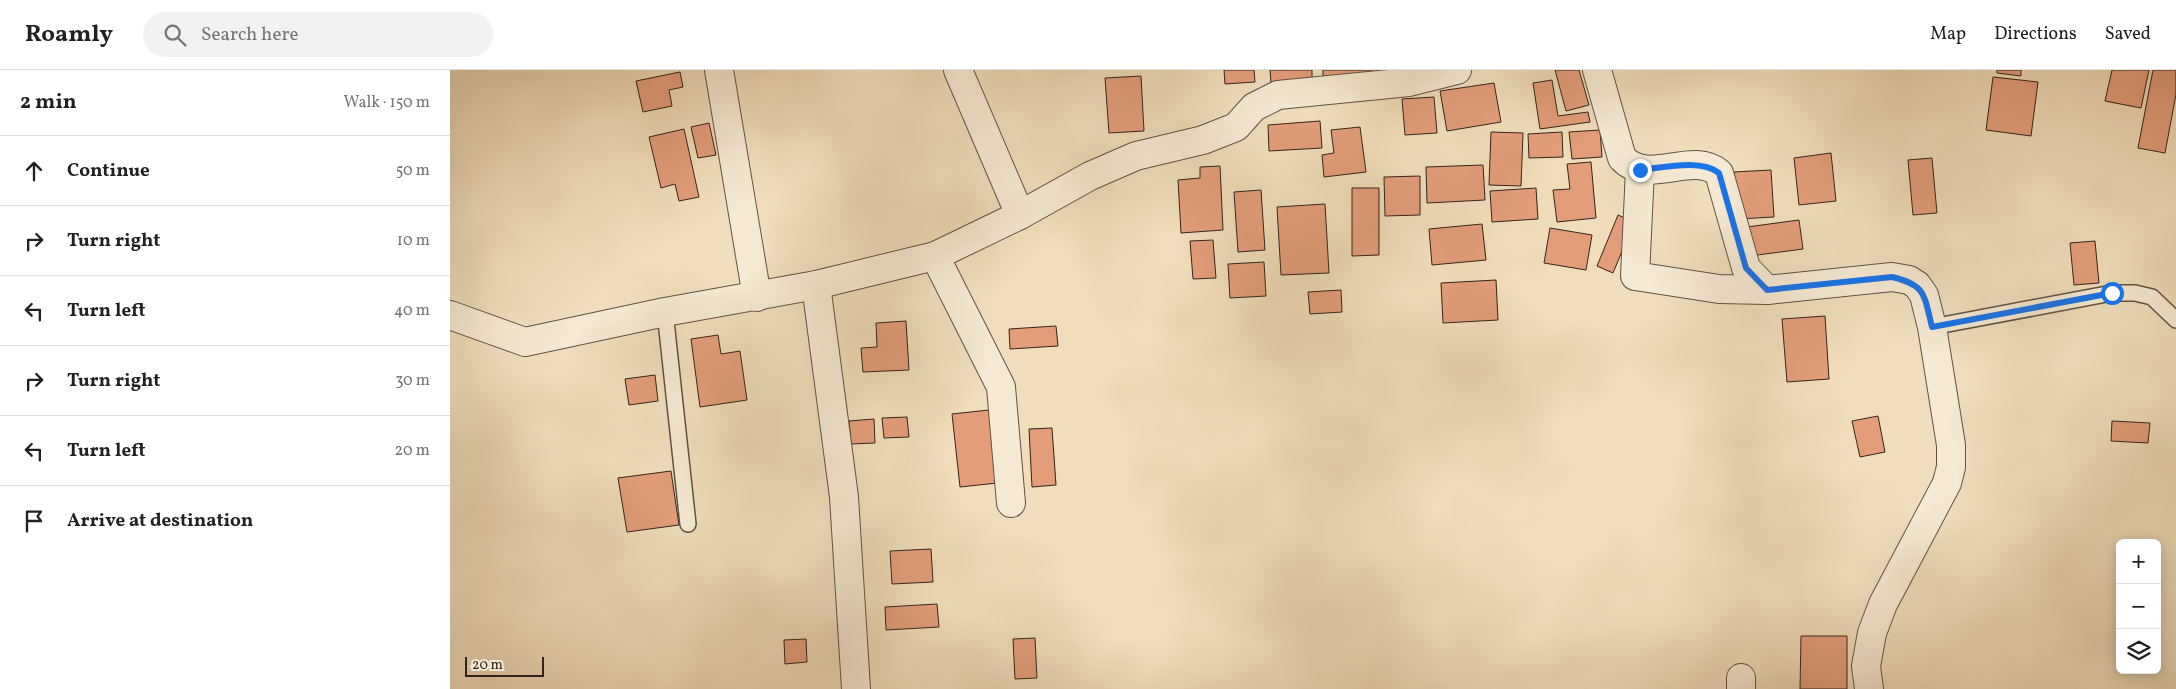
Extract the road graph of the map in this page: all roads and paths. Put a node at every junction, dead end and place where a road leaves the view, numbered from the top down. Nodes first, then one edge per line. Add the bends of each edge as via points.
1 (719, 70) edge
2 (958, 70) edge
3 (1458, 70) edge
4 (1597, 70) edge
5 (1640, 170) junction
6 (1020, 215) junction
7 (935, 256) junction
8 (816, 285) junction
9 (1767, 290) junction
10 (757, 297) junction
11 (665, 312) junction
12 (450, 315) edge
13 (2176, 320) edge
14 (1932, 327) junction
15 (1011, 503) dead end
16 (688, 524) dead end
17 (856, 689) edge
18 (1869, 689) edge

1 - 10 street
2 - 6 street
3 - 6 street via 1409,82 1278,95 1254,107 1236,127 1203,140 1136,156 1090,176
4 - 5 street via 1622,158
5 - 9 street via 1698,165 1711,167 1719,173 1746,268
5 - 9 street via 1635,276 1719,289
6 - 7 street
7 - 8 street
7 - 15 street via 1001,387
8 - 10 street
8 - 17 street via 844,497
9 - 14 street via 1892,277 1909,280 1924,295
10 - 11 street
11 - 12 street via 525,342
11 - 16 lane
13 - 14 lane via 2152,297 2112,293
14 - 18 street via 1951,445 1951,466 1947,483 1883,604 1872,633 1866,666

